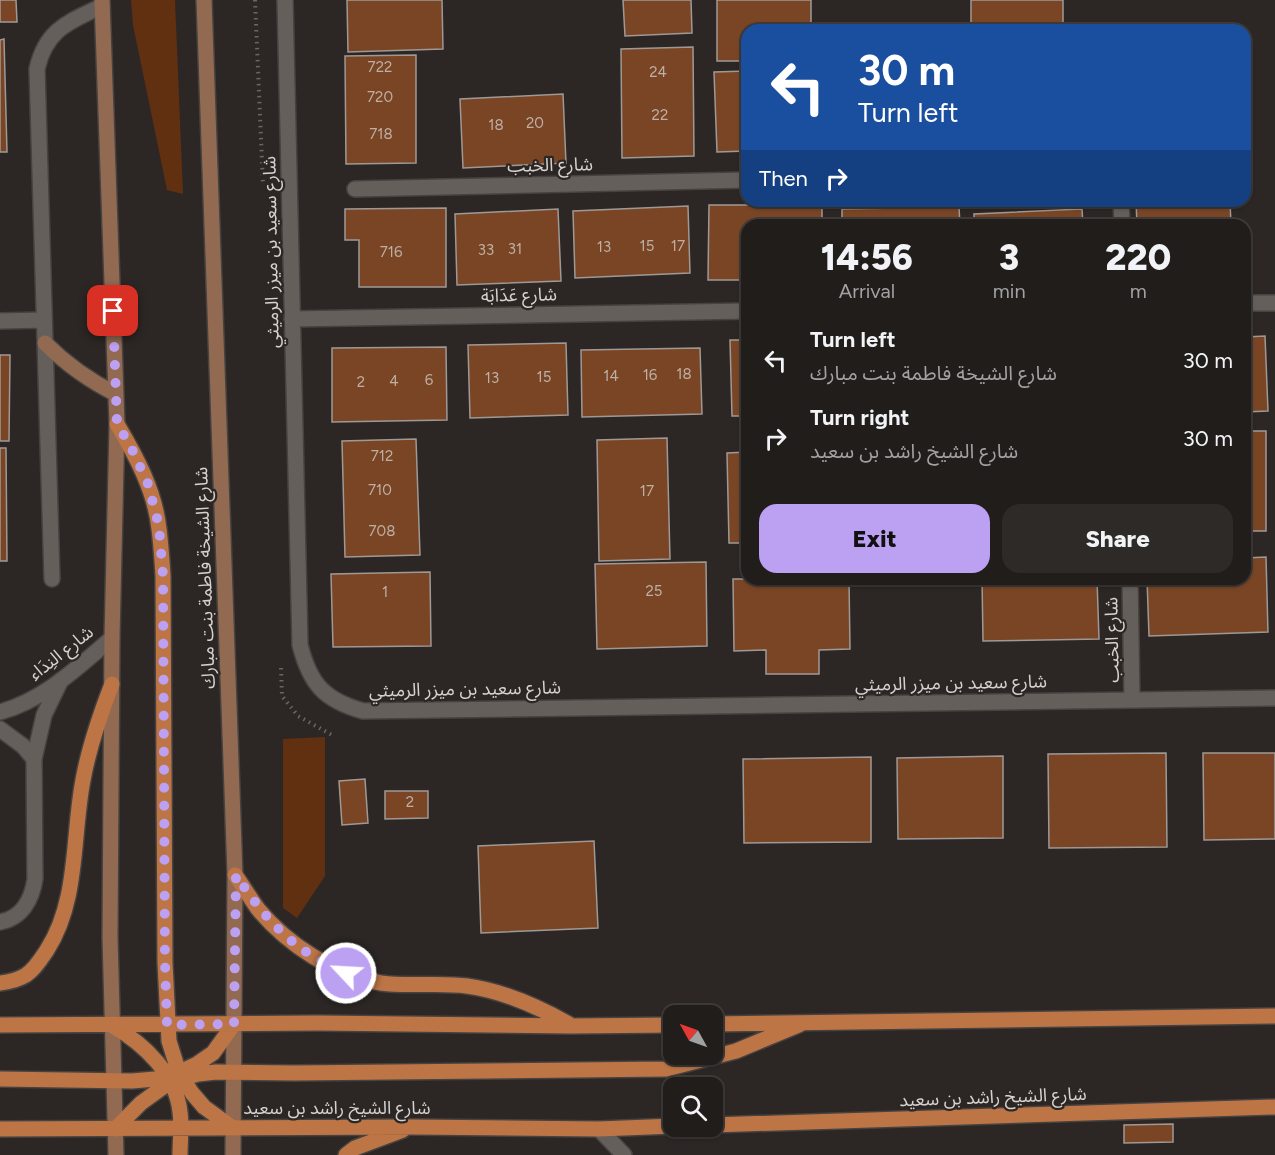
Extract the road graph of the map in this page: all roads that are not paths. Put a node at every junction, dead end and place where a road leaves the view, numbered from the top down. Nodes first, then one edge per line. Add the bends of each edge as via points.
1 (204, 0) edge
2 (285, 0) edge
3 (102, 3) edge
4 (741, 180) edge
5 (355, 189) dead end
6 (1251, 303) edge
7 (1275, 303) edge
8 (741, 311) edge
9 (292, 319) junction
10 (44, 320) junction
11 (0, 321) edge
12 (45, 343) junction
13 (116, 394) junction
14 (117, 424) junction
15 (52, 579) dead end
16 (1130, 585) edge
17 (112, 638) junction
18 (61, 680) junction
19 (112, 684) junction
20 (1275, 698) edge
21 (1132, 700) junction
22 (0, 712) edge
23 (0, 729) edge
24 (34, 759) junction
25 (236, 875) junction
26 (0, 922) edge
27 (0, 983) edge
28 (1275, 1016) edge
29 (234, 1024) junction
30 (723, 1024) edge
31 (801, 1024) junction
32 (0, 1025) edge
33 (167, 1025) junction
34 (663, 1025) edge
35 (113, 1026) junction
36 (571, 1026) junction
37 (234, 1072) junction
38 (175, 1078) junction
39 (0, 1079) edge
40 (114, 1079) junction
41 (1275, 1107) edge
42 (723, 1125) edge
43 (663, 1126) edge
44 (413, 1127) junction
45 (180, 1128) junction
46 (233, 1128) junction
47 (0, 1129) edge
48 (115, 1129) junction
49 (599, 1129) junction
50 (116, 1155) edge
51 (180, 1155) edge
52 (233, 1155) edge
53 (346, 1155) edge
54 (624, 1155) edge

1 - 25 main road, شارع الشيخة فاطمة بنت مبارك
2 - 9 street, شارع سعيد بن ميزر الرميثي
3 - 10 street via 52,34 37,69
3 - 13 main road
4 - 5 street, شارع الخبب
6 - 7 street
8 - 9 street, شارع عَدَابَة
9 - 21 street, شارع سعيد بن ميزر الرميثي via 300,645 315,684 347,706 363,711
10 - 11 street
10 - 12 street
12 - 13 main road via 89,381
12 - 15 street
13 - 14 main road
14 - 17 main road
14 - 33 main road via 148,484 159,526 163,576
16 - 21 street, شارع الخبب
17 - 18 street, شارع النِدَاء
17 - 19 main road
18 - 22 street, شارع النِدَاء via 42,694
18 - 24 street via 44,715
19 - 27 main road via 82,781 70,888 61,922 37,965 26,975
19 - 35 main road
20 - 21 street, شارع سعيد بن ميزر الرميثي
23 - 24 street via 24,746
24 - 26 street via 33,893 15,916
25 - 29 main road, شارع الشيخة فاطمة بنت مبارك
25 - 36 main road via 258,909 283,935 334,968 382,983 495,991
28 - 31 main road
29 - 33 main road
29 - 36 main road
29 - 37 main road, شارع الشيخة فاطمة بنت مبارك
29 - 38 main road via 213,1053
30 - 31 main road
31 - 37 main road via 735,1051 666,1069
32 - 35 main road
33 - 35 main road
33 - 38 main road
34 - 36 main road
35 - 38 main road via 144,1047
35 - 40 main road
37 - 38 main road
37 - 46 main road, شارع الشيخة فاطمة بنت مبارك
38 - 40 main road
38 - 45 main road
38 - 46 main road via 204,1107
38 - 48 main road
39 - 40 main road
40 - 48 main road
41 - 42 main road, شارع الشيخ راشد بن سعيد
43 - 49 main road, شارع الشيخ راشد بن سعيد
44 - 46 main road, شارع الشيخ راشد بن سعيد
44 - 49 main road, شارع الشيخ راشد بن سعيد
44 - 53 main road
45 - 46 main road, شارع الشيخ راشد بن سعيد
45 - 48 main road, شارع الشيخ راشد بن سعيد
45 - 51 main road
46 - 52 main road, شارع الشيخة فاطمة بنت مبارك
47 - 48 main road, شارع الشيخ راشد بن سعيد
48 - 50 main road
49 - 54 street

